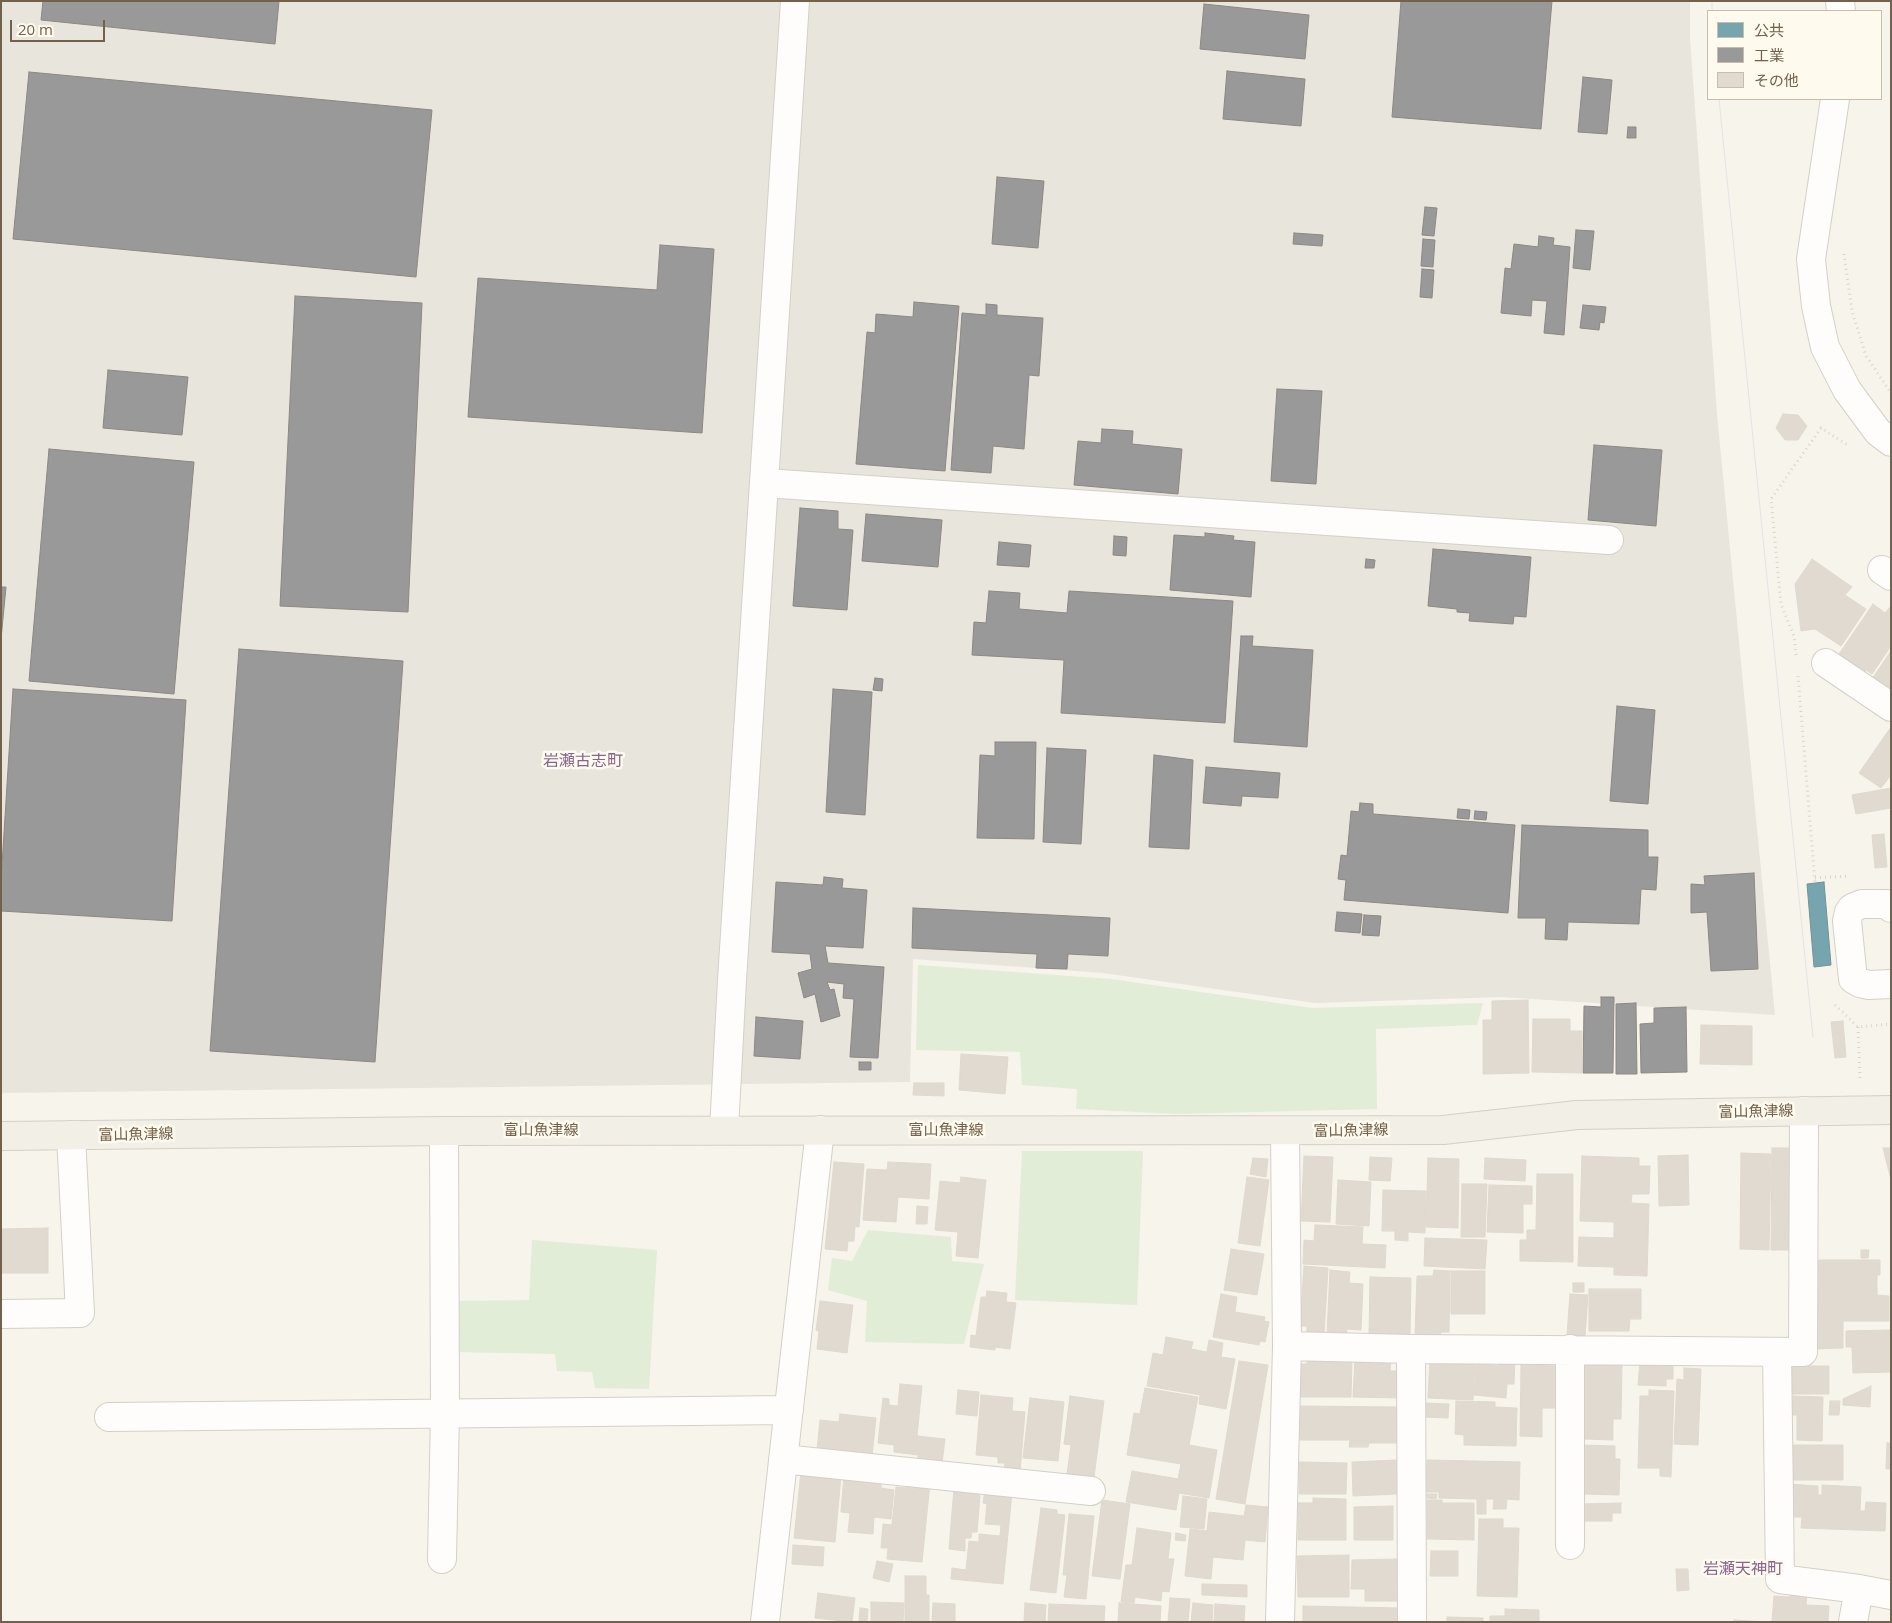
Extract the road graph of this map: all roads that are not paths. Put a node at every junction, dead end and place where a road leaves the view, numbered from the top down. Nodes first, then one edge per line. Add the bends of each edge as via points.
1 (795, 1) edge
2 (1835, 100) edge
3 (1891, 442) edge
4 (765, 484) junction
5 (1609, 540) dead end
6 (1826, 663) dead end
7 (1891, 707) edge
8 (1891, 908) edge
9 (1891, 984) edge
10 (1891, 1110) edge
11 (1804, 1111) junction
12 (724, 1130) junction
13 (820, 1130) junction
14 (444, 1131) junction
15 (1285, 1131) junction
16 (71, 1135) junction
17 (1, 1136) edge
18 (1, 1314) edge
19 (1287, 1346) junction
20 (1411, 1349) junction
21 (1570, 1349) junction
22 (1777, 1352) junction
23 (789, 1410) junction
24 (445, 1413) junction
25 (109, 1417) dead end
26 (783, 1459) junction
27 (1091, 1490) dead end
28 (1570, 1545) dead end
29 (442, 1559) dead end
30 (1858, 1589) junction
31 (1891, 1595) edge
32 (765, 1622) edge
33 (1280, 1622) edge
34 (1412, 1622) edge
35 (1853, 1622) edge

1 - 4 street
2 - 3 street via 1811,259 1816,306 1826,347 1847,390 1878,432
4 - 5 street
4 - 12 street
6 - 7 street
8 - 9 street via 1887,904 1862,904 1852,908 1847,920 1853,978 1869,985
10 - 11 main road, 富山魚津線
11 - 15 main road, 富山魚津線 via 1577,1115 1443,1130
11 - 22 street via 1803,1352
12 - 13 main road, 富山魚津線
12 - 14 main road, 富山魚津線
13 - 15 main road, 富山魚津線
13 - 23 street
14 - 16 main road, 富山魚津線
14 - 24 street
15 - 19 street
16 - 17 main road, 富山魚津線
16 - 18 street via 80,1313
19 - 20 street
19 - 33 street
20 - 21 street
20 - 34 street
21 - 22 street
21 - 28 street
22 - 30 street via 1780,1579
23 - 24 street
23 - 26 street
24 - 25 street
24 - 29 street
26 - 27 street
26 - 32 street
30 - 31 street
30 - 35 street

